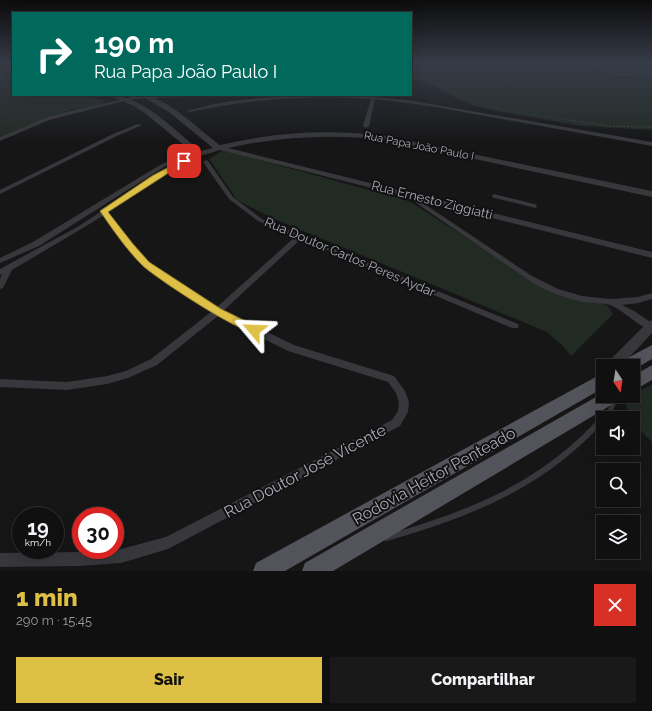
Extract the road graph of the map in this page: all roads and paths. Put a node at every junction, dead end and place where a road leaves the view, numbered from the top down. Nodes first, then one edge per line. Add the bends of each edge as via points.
1 (447, 89) edge
2 (114, 96) edge
3 (145, 96) edge
4 (373, 98) junction
5 (127, 100) junction
6 (189, 111) dead end
7 (175, 115) junction
8 (158, 120) junction
9 (140, 125) dead end
10 (366, 126) dead end
11 (652, 127) edge
12 (0, 139) edge
13 (652, 144) edge
14 (216, 146) junction
15 (197, 152) junction
16 (206, 162) dead end
17 (652, 189) edge
18 (0, 192) edge
19 (405, 193) junction
20 (652, 194) edge
21 (494, 196) dead end
22 (438, 201) junction
23 (535, 206) dead end
24 (104, 211) junction
25 (434, 213) junction
26 (299, 237) junction
27 (652, 255) edge
28 (12, 257) junction
29 (0, 261) edge
30 (10, 268) junction
31 (0, 272) edge
32 (0, 286) edge
33 (652, 296) edge
34 (611, 303) junction
35 (217, 312) junction
36 (515, 326) dead end
37 (651, 326) edge
38 (652, 351) edge
39 (620, 359) edge
40 (639, 359) edge
41 (652, 372) edge
42 (640, 380) edge
43 (0, 383) edge
44 (596, 383) edge
45 (600, 403) edge
46 (596, 425) edge
47 (353, 548) junction
48 (0, 560) edge
49 (264, 571) edge
50 (313, 571) edge

1 - 11 path via 470,100 499,109 609,126
2 - 5 street
3 - 5 street
3 - 7 street
4 - 6 street via 267,99
4 - 10 street
4 - 13 street via 415,102
5 - 8 street
5 - 12 street via 61,115
7 - 8 street
7 - 14 street
8 - 15 street
9 - 18 street via 80,151
14 - 15 street, Rua Papa João Paulo I
14 - 17 street, Rua Papa João Paulo I via 249,136 285,132 364,131
14 - 19 street, Rua Ernesto Ziggiatti
14 - 20 street, Rua Papa João Paulo I via 252,140 332,134 364,135
15 - 24 street, Rua Papa João Paulo I
15 - 28 street, Rua Papa João Paulo I via 162,166
16 - 26 street, Rua Doutor Carlos Peres Aydar via 231,198 260,220
19 - 22 street, Rua Ernesto Ziggiatti
19 - 25 street
21 - 23 lane
22 - 25 street
22 - 27 street, Rua Ernesto Ziggiatti
24 - 30 street, Rua Papa João Paulo I
24 - 35 street, Rua Doutor José Vicente via 146,264
25 - 34 street via 542,284 586,299
26 - 35 street
26 - 36 street, Rua Doutor Carlos Peres Aydar
28 - 29 street, Rua Papa João Paulo I
28 - 30 street
30 - 31 street, Rua Papa João Paulo I
30 - 32 street
33 - 34 street
34 - 37 street via 631,312
35 - 43 street via 154,362 128,374 67,386
35 - 48 street, Rua Doutor José Vicente via 291,348 391,379 399,387 404,410 396,423 168,543 120,556
37 - 39 street
38 - 40 main road
41 - 42 main road
44 - 49 main road, Rodovia Heitor Penteado
45 - 47 main road, Rodovia Heitor Penteado
46 - 47 lane via 570,451 537,476 477,509 434,525
47 - 50 main road, Rodovia Heitor Penteado

